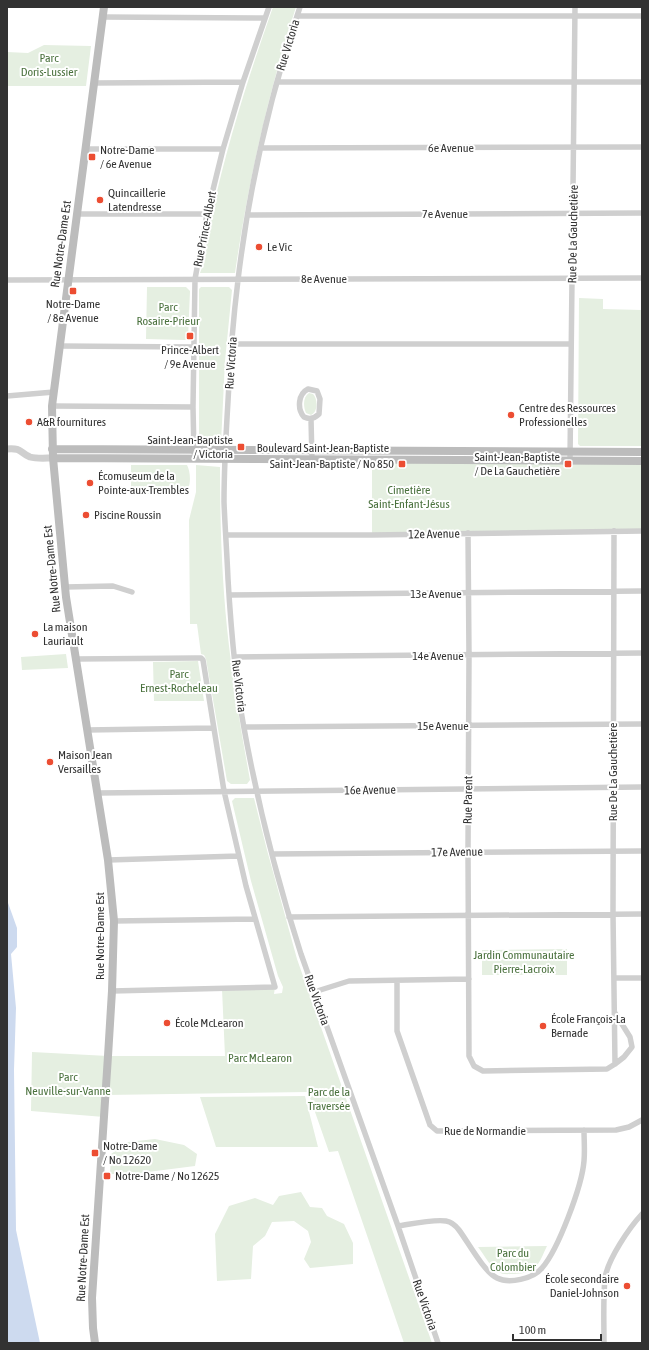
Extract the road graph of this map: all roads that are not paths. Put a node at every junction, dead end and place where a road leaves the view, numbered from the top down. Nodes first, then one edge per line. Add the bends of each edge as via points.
1 (104, 7) edge
2 (268, 7) edge
3 (300, 7) edge
4 (575, 7) edge
5 (297, 16) junction
6 (575, 16) junction
7 (642, 16) edge
8 (103, 17) junction
9 (265, 18) junction
10 (243, 82) junction
11 (277, 82) junction
12 (575, 82) junction
13 (642, 82) edge
14 (95, 84) junction
15 (574, 147) junction
16 (642, 147) edge
17 (86, 148) junction
18 (261, 148) junction
19 (223, 149) junction
20 (642, 213) edge
21 (77, 214) junction
22 (207, 214) junction
23 (573, 214) junction
24 (248, 215) junction
25 (642, 278) edge
26 (195, 279) junction
27 (572, 279) junction
28 (7, 280) edge
29 (69, 280) junction
30 (238, 280) junction
31 (231, 344) junction
32 (571, 344) junction
33 (59, 346) junction
34 (193, 346) junction
35 (54, 392) junction
36 (7, 396) edge
37 (52, 406) junction
38 (193, 407) junction
39 (311, 419) junction
40 (7, 449) edge
41 (52, 449) junction
42 (133, 449) junction
43 (194, 449) junction
44 (225, 450) junction
45 (312, 450) junction
46 (350, 450) junction
47 (570, 451) junction
48 (642, 452) edge
49 (53, 458) junction
50 (133, 458) junction
51 (194, 459) junction
52 (225, 459) junction
53 (312, 460) junction
54 (349, 460) junction
55 (570, 460) junction
56 (642, 460) edge
57 (614, 531) junction
58 (642, 531) edge
59 (468, 533) junction
60 (226, 535) junction
61 (65, 587) junction
62 (613, 591) junction
63 (642, 591) edge
64 (132, 592) dead end
65 (469, 594) junction
66 (229, 595) junction
67 (613, 653) junction
68 (642, 653) edge
69 (469, 656) junction
70 (235, 657) junction
71 (76, 659) junction
72 (613, 724) junction
73 (642, 724) edge
74 (468, 726) junction
75 (244, 727) junction
76 (213, 728) junction
77 (87, 730) junction
78 (642, 787) edge
79 (614, 788) junction
80 (469, 789) junction
81 (224, 791) junction
82 (258, 791) junction
83 (98, 793) junction
84 (642, 850) edge
85 (613, 851) junction
86 (468, 852) junction
87 (272, 854) junction
88 (239, 856) junction
89 (108, 860) junction
90 (613, 914) junction
91 (642, 914) edge
92 (468, 916) junction
93 (289, 917) junction
94 (255, 919) junction
95 (114, 921) junction
96 (614, 978) junction
97 (642, 978) edge
98 (469, 979) junction
99 (396, 981) junction
100 (112, 991) junction
101 (314, 992) junction
102 (615, 1013) junction
103 (615, 1064) junction
104 (642, 1120) edge
105 (584, 1130) junction
106 (642, 1214) edge
107 (398, 1226) junction
108 (95, 1343) edge
109 (438, 1343) edge
110 (604, 1343) edge

1 - 8 main road, Rue Notre-Dame Est
2 - 9 street, Rue Prince-Albert
3 - 5 street, Rue Victoria
4 - 6 street, Rue De La Gauchetière
5 - 6 street
5 - 11 street, Rue Victoria
6 - 7 street
6 - 12 street, Rue De La Gauchetière
8 - 9 street
8 - 14 main road, Rue Notre-Dame Est
9 - 10 street, Rue Prince-Albert
10 - 14 street
10 - 19 street, Rue Prince-Albert
11 - 12 street
11 - 18 street, Rue Victoria
12 - 13 street
12 - 15 street, Rue De La Gauchetière
14 - 17 main road, Rue Notre-Dame Est
15 - 16 street, 6e Avenue
15 - 18 street, 6e Avenue
15 - 23 street, Rue De La Gauchetière
17 - 19 street
17 - 21 main road, Rue Notre-Dame Est
18 - 24 street, Rue Victoria
19 - 22 street, Rue Prince-Albert
20 - 23 street, 7e Avenue
21 - 22 street
21 - 29 main road, Rue Notre-Dame Est
22 - 26 street, Rue Prince-Albert
23 - 24 street, 7e Avenue
23 - 27 street, Rue De La Gauchetière
24 - 30 street, Rue Victoria
25 - 27 street, 8e Avenue
26 - 29 street, 8e Avenue
26 - 30 street, 8e Avenue
26 - 34 street, Rue Prince-Albert
27 - 30 street, 8e Avenue
27 - 32 street, Rue De La Gauchetière
28 - 29 street, 8e Avenue
29 - 33 main road, Rue Notre-Dame Est
30 - 31 street, Rue Victoria
31 - 32 street
31 - 44 street, Rue Victoria
32 - 47 street, Rue De La Gauchetière
33 - 34 street
33 - 35 main road, Rue Notre-Dame Est
34 - 38 street, Rue Prince-Albert
35 - 36 street
35 - 37 main road, Rue Notre-Dame Est
37 - 38 street
37 - 41 main road, Rue Notre-Dame Est
38 - 43 street, Rue Prince-Albert
39 - 39 street via 319,414 320,409 319,394 311,389 303,392 300,400 301,413
39 - 45 street
40 - 49 street, Boulevard Saint-Jean-Baptiste via 17,448 30,457
41 - 42 main road, Boulevard Saint-Jean-Baptiste
41 - 49 main road, Rue Notre-Dame Est
42 - 43 main road, Boulevard Saint-Jean-Baptiste
42 - 50 main road
43 - 44 main road, Boulevard Saint-Jean-Baptiste
43 - 51 street, Rue Prince-Albert
44 - 45 main road, Boulevard Saint-Jean-Baptiste
44 - 52 street, Rue Victoria
45 - 46 main road, Boulevard Saint-Jean-Baptiste
45 - 53 street
46 - 47 main road, Boulevard Saint-Jean-Baptiste
46 - 54 main road
47 - 48 main road, Boulevard Saint-Jean-Baptiste
47 - 55 street, Rue De La Gauchetière
49 - 50 main road, Boulevard Saint-Jean-Baptiste
49 - 61 main road, Rue Notre-Dame Est
50 - 51 main road, Boulevard Saint-Jean-Baptiste
51 - 52 main road, Boulevard Saint-Jean-Baptiste
52 - 53 main road, Boulevard Saint-Jean-Baptiste
52 - 60 street, Rue Victoria
53 - 54 main road, Boulevard Saint-Jean-Baptiste
54 - 55 main road, Boulevard Saint-Jean-Baptiste
55 - 56 main road, Boulevard Saint-Jean-Baptiste
57 - 58 street, 12e Avenue
57 - 59 street, 12e Avenue
57 - 62 street, Rue De La Gauchetière
59 - 60 street, 12e Avenue
59 - 65 street, Rue Parent
60 - 66 street, Rue Victoria
61 - 64 street via 109,585
61 - 71 main road, Rue Notre-Dame Est
62 - 63 street, 13e Avenue
62 - 65 street, 13e Avenue
62 - 67 street, Rue De La Gauchetière
65 - 66 street, 13e Avenue
65 - 69 street, Rue Parent
66 - 70 street, Rue Victoria
67 - 68 street, 14e Avenue
67 - 69 street, 14e Avenue
67 - 72 street, Rue De La Gauchetière
69 - 70 street, 14e Avenue
69 - 74 street, Rue Parent
70 - 75 street, Rue Victoria
71 - 76 street via 201,658
71 - 77 main road, Rue Notre-Dame Est
72 - 73 street, 15e Avenue
72 - 74 street, 15e Avenue
72 - 79 street, Rue De La Gauchetière
74 - 75 street, 15e Avenue
74 - 80 street, Rue Parent
75 - 82 street, Rue Victoria
76 - 77 street
76 - 81 street
77 - 83 main road, Rue Notre-Dame Est
78 - 79 street, 16e Avenue
79 - 80 street, 16e Avenue
79 - 85 street, Rue De La Gauchetière
80 - 82 street, 16e Avenue
80 - 86 street, Rue Parent
81 - 82 street, 16e Avenue
81 - 83 street, 16e Avenue
81 - 88 street
82 - 87 street, Rue Victoria
83 - 89 main road, Rue Notre-Dame Est
84 - 85 street, 17e Avenue
85 - 86 street, 17e Avenue
85 - 90 street, Rue De La Gauchetière
86 - 87 street, 17e Avenue
86 - 92 street, Rue Parent
87 - 93 street, Rue Victoria
88 - 89 street
88 - 94 street
89 - 95 main road, Rue Notre-Dame Est
90 - 91 street
90 - 92 street
90 - 96 street, Rue De La Gauchetière
92 - 93 street
92 - 98 street, Rue Parent
93 - 101 street, Rue Victoria
94 - 95 street
94 - 100 street via 275,987
95 - 100 main road, Rue Notre-Dame Est
96 - 97 street
96 - 102 street, Rue De La Gauchetière
98 - 99 street
98 - 103 street, Rue Parent via 469,1049 474,1066 483,1071 608,1070
99 - 101 street via 349,981
99 - 105 street, Rue de Normandie via 398,1032 432,1128 443,1132
100 - 108 main road, Rue Notre-Dame Est via 92,1298
101 - 107 street, Rue Victoria
102 - 103 street, Rue De La Gauchetière
102 - 103 street via 630,1037 632,1047
104 - 105 street, Rue de Normandie via 616,1130
105 - 107 street via 582,1172 566,1224 542,1268 533,1276 516,1280 497,1278 488,1271 460,1230 447,1221
106 - 110 street via 628,1231 605,1277
107 - 109 street, Rue Victoria

